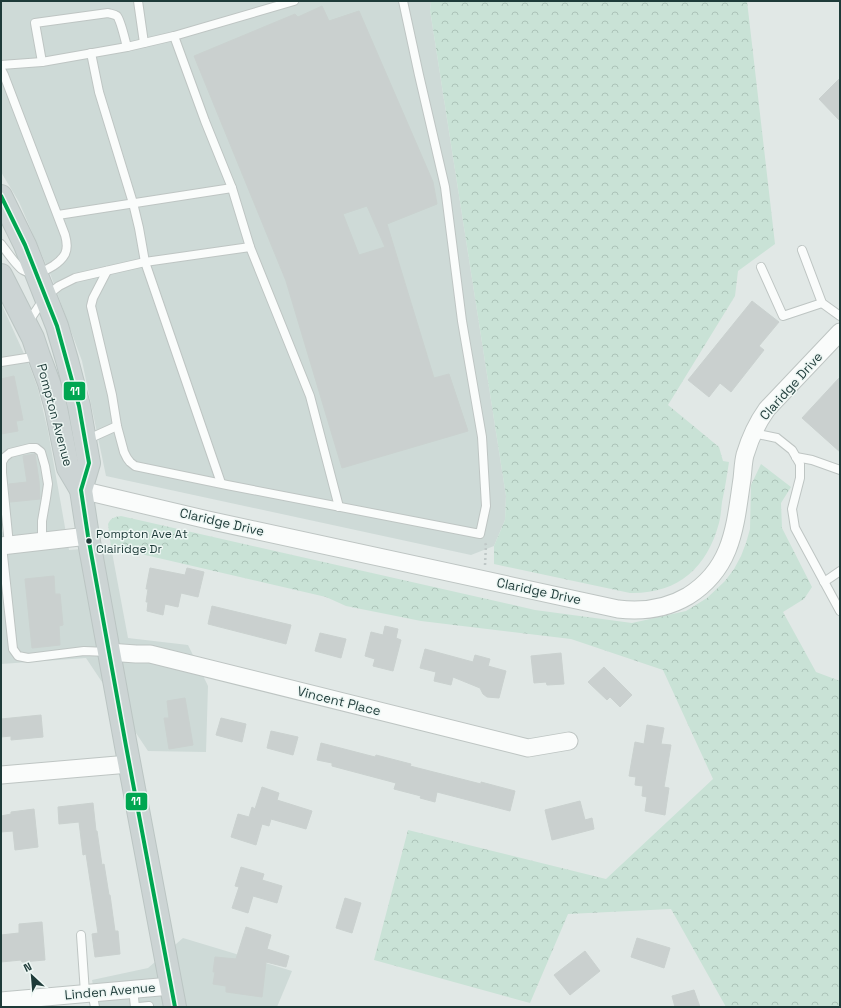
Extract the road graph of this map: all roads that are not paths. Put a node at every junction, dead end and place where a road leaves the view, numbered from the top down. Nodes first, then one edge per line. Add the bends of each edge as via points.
1 (138, 1) edge
2 (294, 1) edge
3 (403, 1) edge
4 (174, 36) junction
5 (144, 43) junction
6 (127, 47) junction
7 (91, 53) junction
8 (42, 62) junction
9 (1, 65) edge
10 (1, 69) edge
11 (232, 188) junction
12 (1, 196) edge
13 (133, 203) junction
14 (58, 215) junction
15 (1, 244) edge
16 (250, 247) junction
17 (802, 250) dead end
18 (145, 262) junction
19 (761, 267) dead end
20 (107, 271) junction
21 (36, 273) junction
22 (1, 275) edge
23 (46, 297) junction
24 (822, 303) junction
25 (840, 316) edge
26 (26, 326) junction
27 (840, 332) edge
28 (39, 356) junction
29 (1, 362) edge
30 (117, 426) junction
31 (753, 433) junction
32 (85, 440) junction
33 (796, 457) junction
34 (840, 470) edge
35 (221, 483) junction
36 (81, 490) junction
37 (339, 507) junction
38 (88, 536) junction
39 (42, 542) junction
40 (4, 546) edge
41 (840, 571) edge
42 (824, 582) junction
43 (840, 611) edge
44 (108, 652) junction
45 (569, 741) dead end
46 (129, 764) junction
47 (1, 775) edge
48 (81, 935) dead end
49 (170, 986) junction
50 (133, 989) junction
51 (91, 997) edge
52 (1, 1001) edge
53 (135, 1007) edge
54 (139, 1007) edge
55 (149, 1007) edge
56 (175, 1007) edge

1 - 5 lane
2 - 4 lane
3 - 37 lane via 445,187 462,321 482,437 486,506 480,534
4 - 5 lane
4 - 11 lane via 204,121
5 - 6 lane
6 - 7 lane
6 - 8 lane via 117,16 113,14 35,22
7 - 8 lane
7 - 13 lane via 99,92
8 - 9 lane
10 - 14 lane
11 - 13 lane
11 - 16 lane
12 - 21 main road, Pompton Avenue
13 - 14 lane
13 - 18 lane
14 - 21 lane via 66,235 65,254 54,266
15 - 21 lane via 22,270
16 - 18 lane
16 - 37 lane via 310,396
17 - 24 lane
18 - 20 lane
18 - 35 lane
19 - 24 lane via 783,316
20 - 23 lane via 75,278 59,286
20 - 30 lane via 93,298 92,306
21 - 23 main road, Pompton Avenue
22 - 26 main road, Pompton Avenue
23 - 26 lane
23 - 32 main road, Pompton Avenue via 68,360
24 - 25 lane
26 - 28 main road, Pompton Avenue
27 - 31 street, Claridge Drive via 767,409
28 - 29 lane
28 - 36 main road, Pompton Avenue via 56,408 68,468
30 - 32 lane
30 - 35 lane via 124,452 135,466
31 - 33 lane via 777,438 792,450
31 - 36 street, Claridge Drive via 745,457 734,529 727,553 713,574 695,592 671,604 645,610 618,609
32 - 36 main road, Pompton Avenue via 89,463
33 - 34 lane
33 - 42 lane via 800,464 800,478 792,509 795,528
35 - 37 lane
36 - 38 main road, Pompton Avenue
38 - 39 street
38 - 44 main road, Pompton Avenue
39 - 40 street
39 - 40 lane via 42,521 48,484 41,452 36,448 30,448 10,453 2,462
40 - 44 lane via 13,649 18,656 28,658 84,651
41 - 42 lane
42 - 43 lane
44 - 45 street, Vincent Place via 150,654 528,748
44 - 46 main road, Pompton Avenue
46 - 47 street
46 - 49 main road, Pompton Avenue
48 - 51 lane
49 - 50 street, Linden Avenue
49 - 56 main road, Pompton Avenue
50 - 51 street, Linden Avenue
50 - 53 lane
51 - 52 street, Linden Avenue
54 - 55 lane

